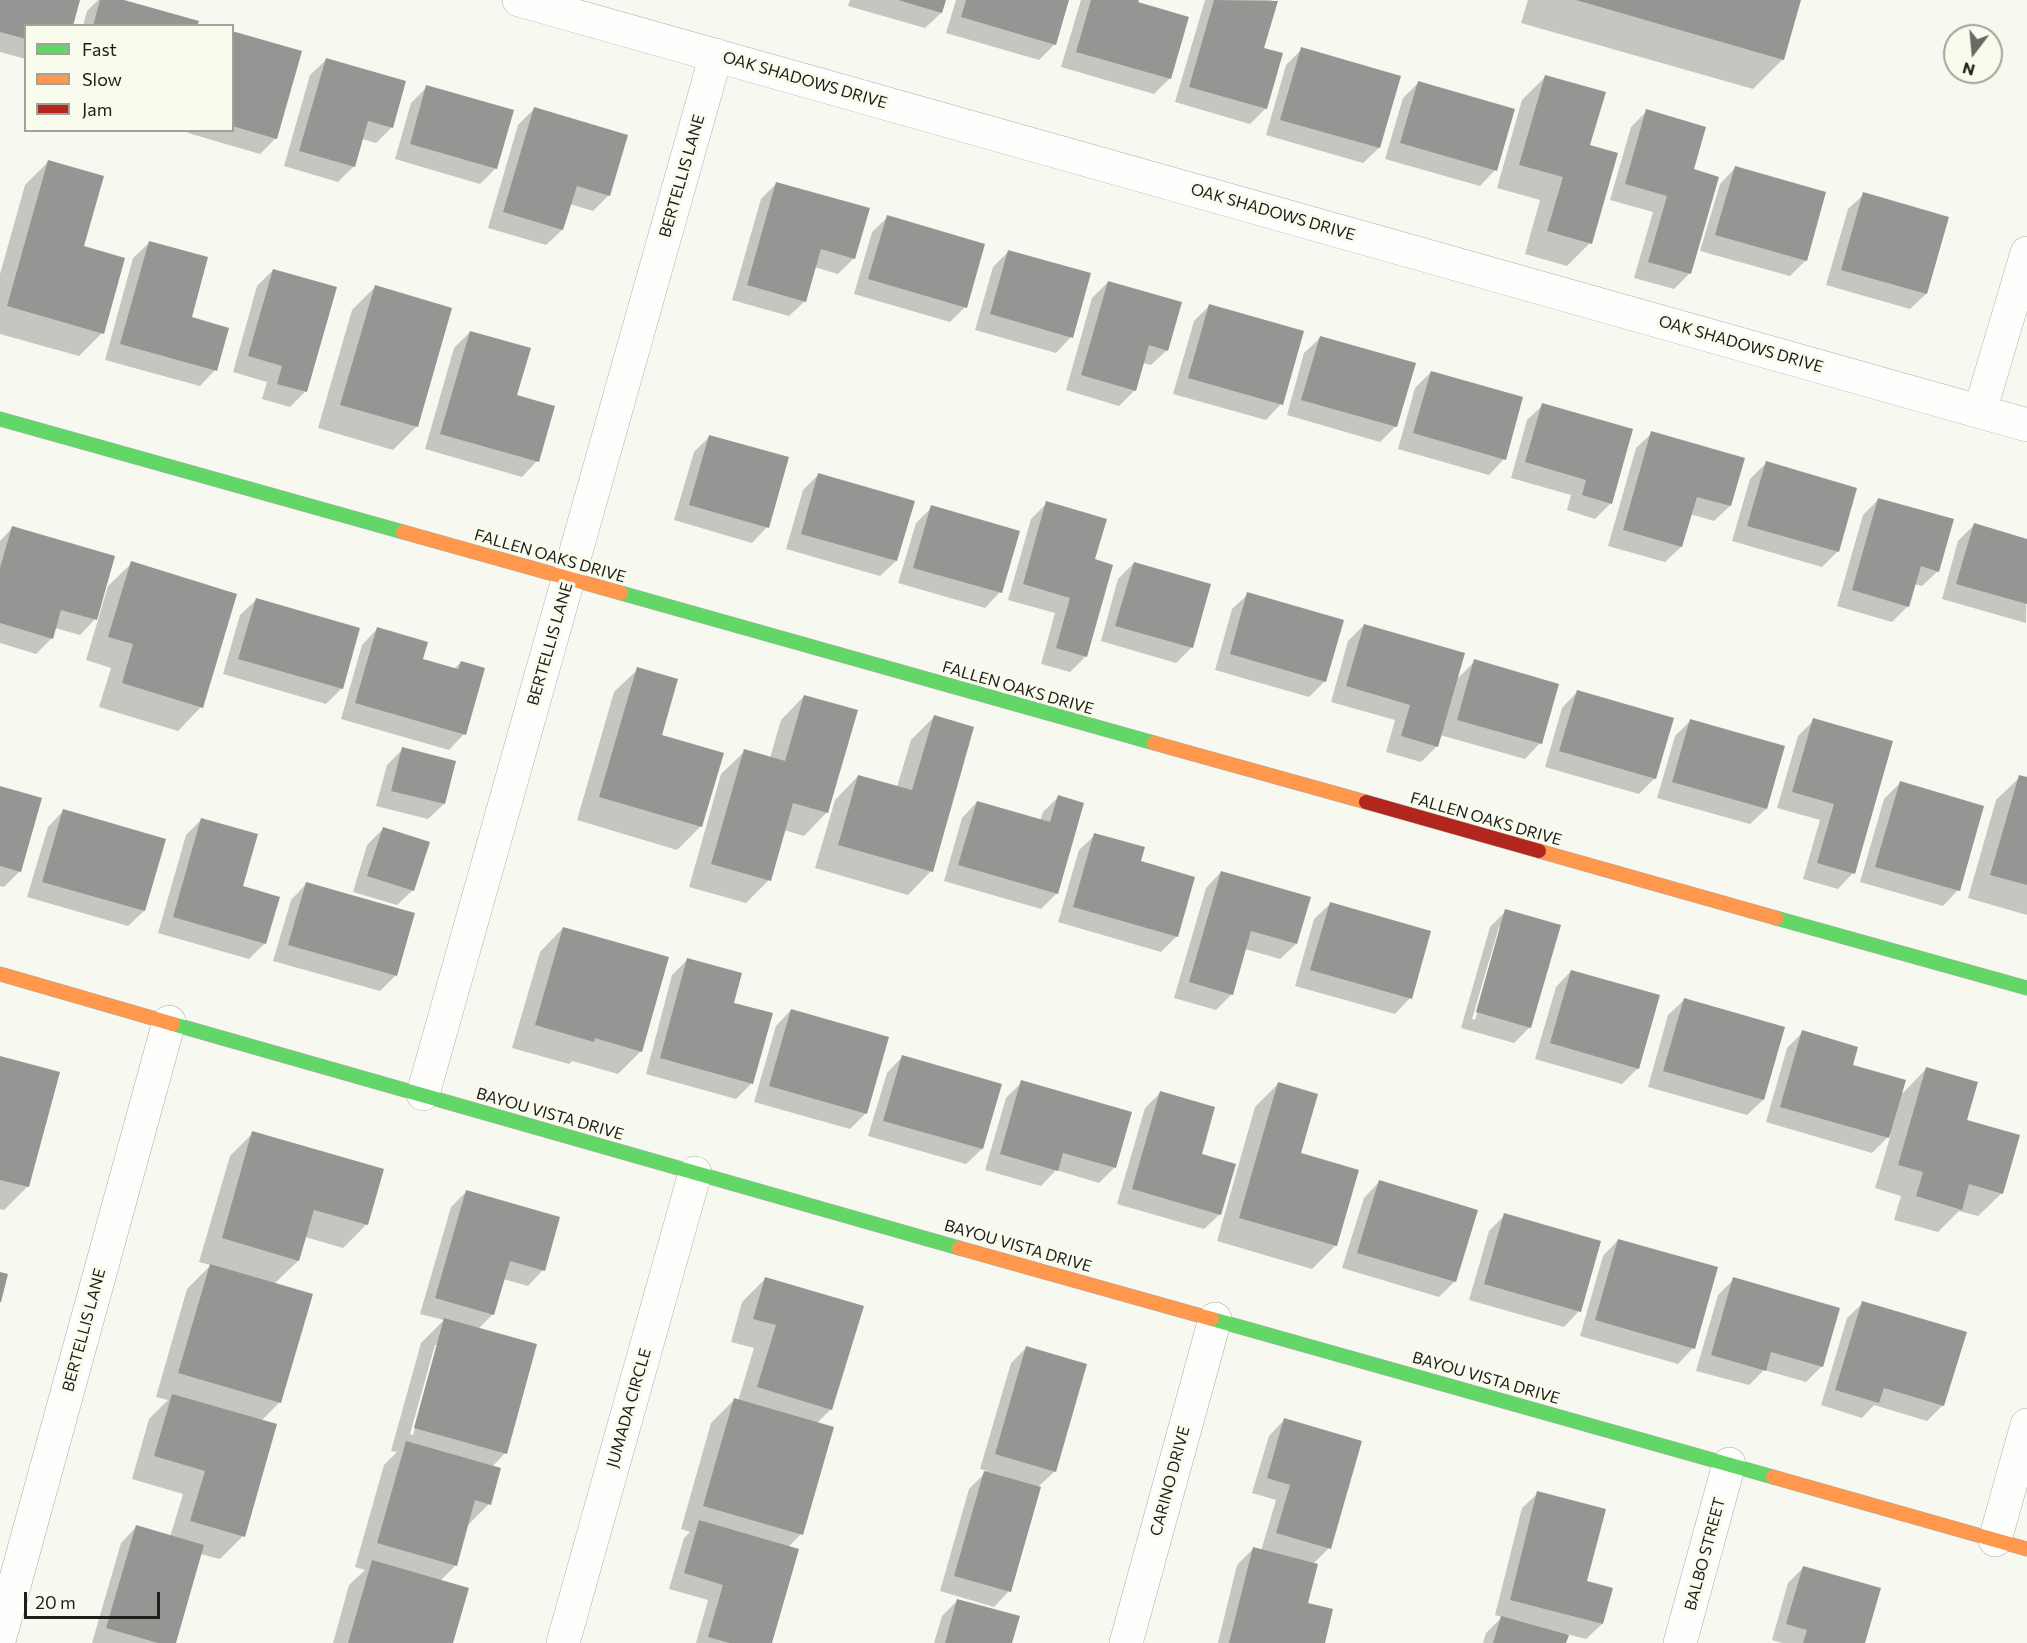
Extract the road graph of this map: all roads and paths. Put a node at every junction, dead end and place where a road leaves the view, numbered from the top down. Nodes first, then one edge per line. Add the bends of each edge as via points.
1 (519, 0) edge
2 (716, 55) junction
3 (2027, 253) edge
4 (1980, 411) junction
5 (0, 419) edge
6 (2027, 424) edge
7 (569, 579) junction
8 (0, 974) edge
9 (2027, 988) edge
10 (169, 1022) junction
11 (423, 1094) junction
12 (695, 1173) junction
13 (1215, 1318) junction
14 (2027, 1425) edge
15 (1729, 1464) junction
16 (1995, 1540) junction
17 (2027, 1549) edge
18 (0, 1637) edge
19 (563, 1643) edge
20 (1126, 1643) edge
21 (1680, 1643) edge

1 - 2 street, OAK SHADOWS DRIVE
2 - 4 street, OAK SHADOWS DRIVE
2 - 7 street, BERTELLIS LANE
3 - 4 street
4 - 6 street, OAK SHADOWS DRIVE
5 - 7 street, FALLEN OAKS DRIVE
7 - 9 street, FALLEN OAKS DRIVE
7 - 11 street, BERTELLIS LANE
8 - 10 street, BAYOU VISTA DRIVE
10 - 11 street, BAYOU VISTA DRIVE
10 - 18 street, BERTELLIS LANE
11 - 12 street, BAYOU VISTA DRIVE
12 - 13 street, BAYOU VISTA DRIVE
12 - 19 street, JUMADA CIRCLE
13 - 15 street, BAYOU VISTA DRIVE
13 - 20 street, CARINO DRIVE
14 - 16 street
15 - 16 street, BAYOU VISTA DRIVE
15 - 21 street, BALBO STREET
16 - 17 street, BAYOU VISTA DRIVE

